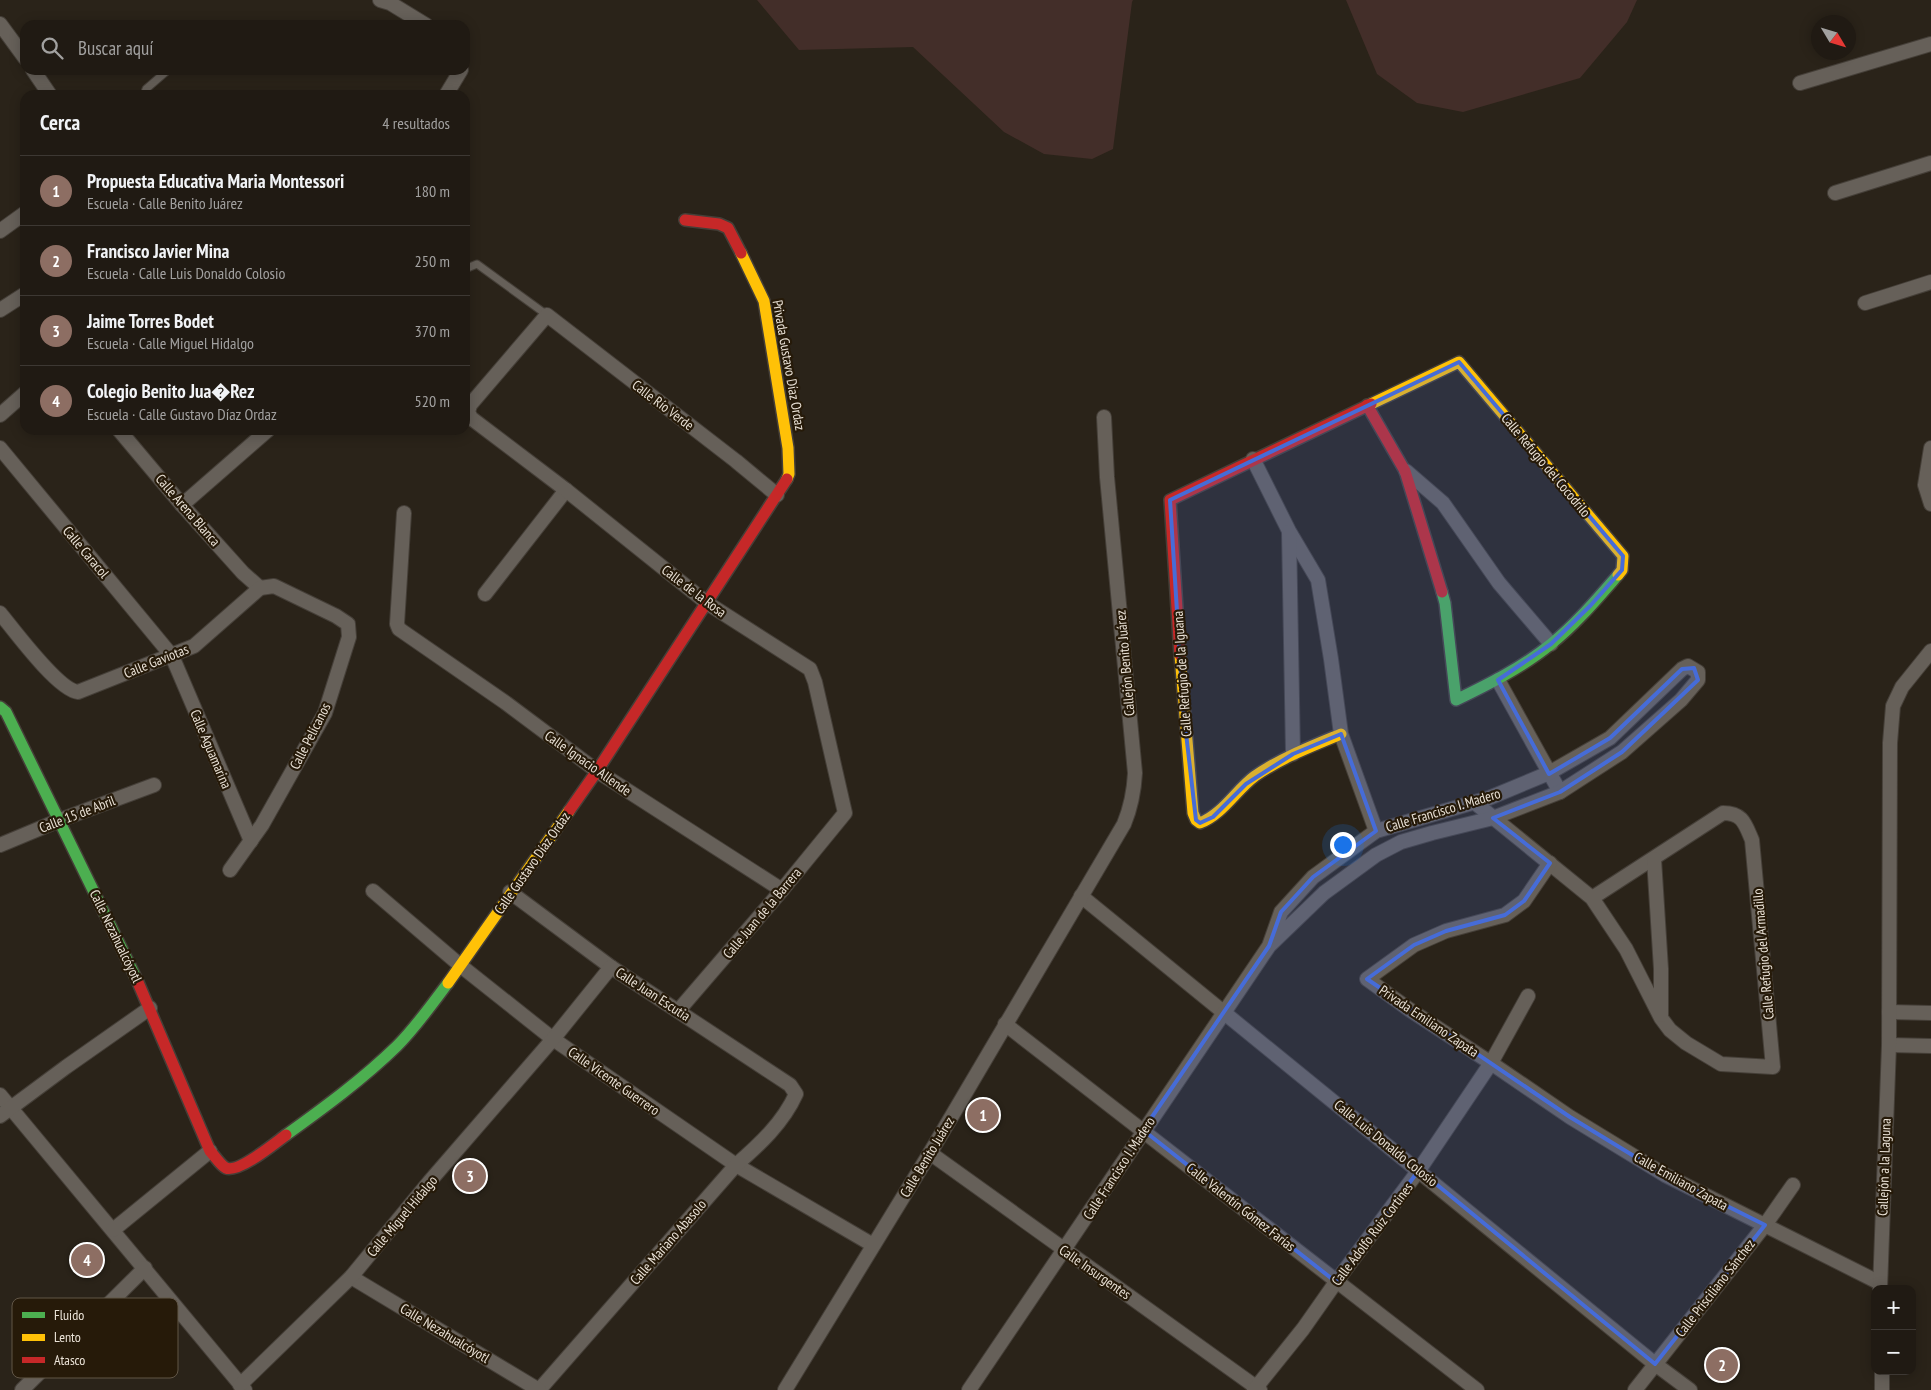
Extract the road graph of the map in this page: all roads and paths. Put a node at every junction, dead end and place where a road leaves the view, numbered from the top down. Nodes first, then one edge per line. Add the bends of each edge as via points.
1 (380, 0) edge
2 (418, 20) edge
3 (0, 24) edge
4 (1931, 44) edge
5 (20, 51) edge
6 (36, 75) edge
7 (162, 75) edge
8 (458, 75) edge
9 (1800, 83) dead end
10 (47, 90) edge
11 (146, 90) edge
12 (449, 90) edge
13 (1931, 163) edge
14 (1835, 193) dead end
15 (20, 217) edge
16 (685, 220) dead end
17 (1, 228) edge
18 (470, 267) edge
19 (1931, 282) edge
20 (20, 302) edge
21 (1866, 303) dead end
22 (0, 310) edge
23 (547, 315) junction
24 (20, 397) edge
25 (1367, 405) junction
26 (470, 406) edge
27 (0, 415) edge
28 (470, 416) edge
29 (1104, 417) dead end
30 (123, 435) edge
31 (256, 435) edge
32 (1305, 435) joint
33 (0, 448) edge
34 (1931, 448) edge
35 (1254, 459) junction
36 (1405, 470) junction
37 (566, 490) junction
38 (777, 495) junction
39 (1931, 504) edge
40 (182, 505) junction
41 (404, 513) dead end
42 (1289, 531) junction
43 (260, 588) junction
44 (485, 594) dead end
45 (707, 603) junction
46 (0, 613) edge
47 (1551, 644) junction
48 (1931, 652) edge
49 (172, 656) junction
50 (1498, 680) junction
51 (0, 707) edge
52 (1341, 734) junction
53 (1293, 754) junction
54 (597, 771) junction
55 (1549, 774) junction
56 (154, 785) dead end
57 (1560, 792) junction
58 (1474, 802) junction
59 (845, 813) joint
60 (1493, 818) junction
61 (60, 820) junction
62 (1376, 831) junction
63 (251, 841) junction
64 (0, 845) edge
65 (1654, 859) junction
66 (1550, 863) junction
67 (230, 870) dead end
68 (782, 890) junction
69 (373, 892) dead end
70 (510, 892) junction
71 (1081, 896) junction
72 (1592, 898) junction
73 (1269, 946) junction
74 (461, 966) junction
75 (611, 968) junction
76 (1528, 996) dead end
77 (150, 1008) junction
78 (678, 1011) junction
79 (1224, 1012) junction
80 (1889, 1012) junction
81 (1931, 1013) edge
82 (1661, 1018) junction
83 (1005, 1024) junction
84 (553, 1039) junction
85 (1889, 1046) junction
86 (1931, 1046) edge
87 (1491, 1063) junction
88 (796, 1094) joint
89 (0, 1095) edge
90 (6, 1112) edge
91 (1143, 1130) junction
92 (210, 1151) junction
93 (930, 1153) junction
94 (736, 1165) junction
95 (224, 1167) joint
96 (1420, 1170) junction
97 (1793, 1185) dead end
98 (1765, 1225) junction
99 (112, 1230) junction
100 (873, 1244) junction
101 (1064, 1251) junction
102 (145, 1268) junction
103 (351, 1277) junction
104 (1336, 1282) junction
105 (1878, 1285) edge
106 (1880, 1285) edge
107 (115, 1298) edge
108 (169, 1298) edge
109 (178, 1309) edge
110 (1655, 1364) junction
111 (1882, 1375) edge
112 (34, 1378) edge
113 (242, 1388) edge
114 (1257, 1389) edge
115 (22, 1390) edge
116 (539, 1390) edge
117 (785, 1390) edge
118 (969, 1390) edge
119 (1477, 1390) edge
120 (1635, 1390) edge
121 (1690, 1390) edge
122 (1882, 1390) edge

1 - 2 street
3 - 5 street
4 - 9 street
6 - 10 street
7 - 11 lane
8 - 12 street
13 - 14 street
15 - 17 street
16 - 38 street, Privada Gustavo Díaz Ordaz via 728,228 764,301 788,448 789,474
18 - 23 lane via 477,264
19 - 21 street
20 - 22 street
23 - 26 street, Calle de la Rosa
23 - 38 street, Calle Río Verde
24 - 27 street
25 - 32 street, Calle Refugio del Cocodrilo
25 - 36 street, Calle Refugio del Cocodrilo
25 - 47 street, Calle Refugio del Cocodrilo via 1459,362 1623,556 1622,570
28 - 37 street, Calle de la Rosa
29 - 71 street, Callejón Benito Juárez via 1135,773 1134,794 1127,817
30 - 40 street, Calle Arena Blanca
31 - 40 street
32 - 35 street, Calle Refugio de la Iguana
33 - 49 street, Calle Caracol
34 - 39 street via 1925,484
35 - 42 street
35 - 53 street, Calle Refugio de la Iguana via 1170,500 1183,707 1196,820 1200,823 1213,817 1246,784
36 - 47 street, Calle Refugio del Cocodrilo via 1443,503 1499,583
36 - 50 street, Calle Refugio del Cocodrilo via 1445,603 1456,700
37 - 44 street
37 - 45 street, Calle de la Rosa
38 - 45 street, Calle Gustavo Díaz Ordaz
40 - 43 street, Calle Arena Blanca
41 - 54 street, Calle Ignacio Allende via 399,630 506,703
42 - 52 street via 1318,580
42 - 53 street
43 - 49 street, Calle Gaviotas via 194,646
43 - 63 street, Calle Pelícanos via 274,586 336,616 348,624 349,637 325,713
45 - 54 street, Calle Gustavo Díaz Ordaz
45 - 59 street, Calle de la Rosa via 810,669
46 - 49 street, Calle Gaviotas via 36,657 73,692
47 - 50 street, Calle Refugio del Cocodrilo
48 - 80 street, Callejón a la Laguna via 1902,687 1893,706 1890,743
49 - 63 street, Calle Aguamarina
50 - 55 street
51 - 61 street, Calle Nezahualcóyotl via 6,712
52 - 53 street, Calle Refugio de la Iguana
52 - 62 street
54 - 68 street, Calle Ignacio Allende
54 - 70 street, Calle Gustavo Díaz Ordaz
55 - 57 street
55 - 57 street, Calle Francisco I. Madero via 1610,738 1682,669 1688,666 1698,672 1698,680 1680,700 1622,752
55 - 58 street, Calle Francisco I. Madero
56 - 61 street, Calle 15 de Abril
57 - 60 street, Calle Francisco I. Madero
58 - 60 street, Calle Refugio del Armadillo
58 - 62 street, Calle Francisco I. Madero
59 - 68 street, Calle Juan de la Barrera
60 - 66 street, Calle Refugio del Armadillo
60 - 73 street, Calle Francisco I. Madero via 1401,842 1376,855 1324,893
61 - 64 street, Calle 15 de Abril
61 - 77 street, Calle Nezahualcóyotl
62 - 73 street, Calle Francisco I. Madero via 1313,877 1281,912
63 - 67 street, Calle Pelícanos
65 - 72 street, Calle Refugio del Armadillo
65 - 82 street
65 - 82 street, Calle Refugio del Armadillo via 1723,813 1733,813 1743,820 1752,840 1773,1067 1721,1064 1686,1043
66 - 72 street, Calle Refugio del Armadillo
66 - 87 street, Privada Emiliano Zapata via 1524,901 1505,915 1446,931 1414,945 1367,979
68 - 78 street, Calle Juan de la Barrera
69 - 74 street, Calle Vicente Guerrero
70 - 74 street, Calle Gustavo Díaz Ordaz
70 - 75 street, Calle Juan Escutia
71 - 79 street, Calle Luis Donaldo Colosio
71 - 83 street, Calle Benito Juárez
72 - 82 street, Calle Refugio del Armadillo via 1626,949
73 - 79 street, Calle Francisco I. Madero
74 - 84 street, Calle Vicente Guerrero
74 - 95 street, Calle Gustavo Díaz Ordaz via 398,1045 356,1083 250,1161 231,1169
75 - 78 street, Calle Juan Escutia
75 - 84 street, Calle Miguel Hidalgo
76 - 87 street, Calle Adolfo Ruiz Cortines
77 - 90 street
77 - 92 street, Calle Nezahualcóyotl
78 - 88 street, Calle Juan Escutia via 790,1085
79 - 91 street, Calle Francisco I. Madero
79 - 96 street, Calle Luis Donaldo Colosio
80 - 81 street
80 - 85 street, Callejón a la Laguna
83 - 91 street, Calle Valentín Gómez Farías
83 - 93 street, Calle Benito Juárez
84 - 94 street, Calle Vicente Guerrero
84 - 103 street, Calle Miguel Hidalgo
85 - 86 street
85 - 106 street, Callejón a la Laguna
87 - 96 street, Calle Adolfo Ruiz Cortines
87 - 98 street, Calle Emiliano Zapata via 1570,1117 1665,1175
88 - 94 street, Calle Mariano Abasolo via 792,1105 766,1138
89 - 90 street
90 - 99 street
91 - 101 street, Calle Francisco I. Madero
91 - 104 street, Calle Valentín Gómez Farías
92 - 95 street, Calle Nezahualcóyotl
92 - 99 street
93 - 100 street, Calle Benito Juárez
93 - 101 street, Calle Insurgentes
94 - 100 street, Calle Vicente Guerrero
94 - 116 street, Calle Mariano Abasolo
96 - 104 street, Calle Adolfo Ruiz Cortines
96 - 110 street, Calle Luis Donaldo Colosio
97 - 98 street, Calle Prisciliano Sánchez
98 - 105 street, Calle Emiliano Zapata
98 - 110 street, Calle Prisciliano Sánchez
99 - 102 street
100 - 117 street, Calle Benito Juárez
101 - 114 street, Calle Insurgentes
101 - 118 street, Calle Francisco I. Madero
102 - 107 street
102 - 108 street
103 - 113 street, Calle Miguel Hidalgo
103 - 116 street, Calle Nezahualcóyotl
104 - 114 street, Calle Adolfo Ruiz Cortines
104 - 119 street, Calle Valentín Gómez Farías
109 - 113 street
110 - 120 street, Calle Prisciliano Sánchez
110 - 121 street, Calle Luis Donaldo Colosio
111 - 122 street
112 - 115 street

